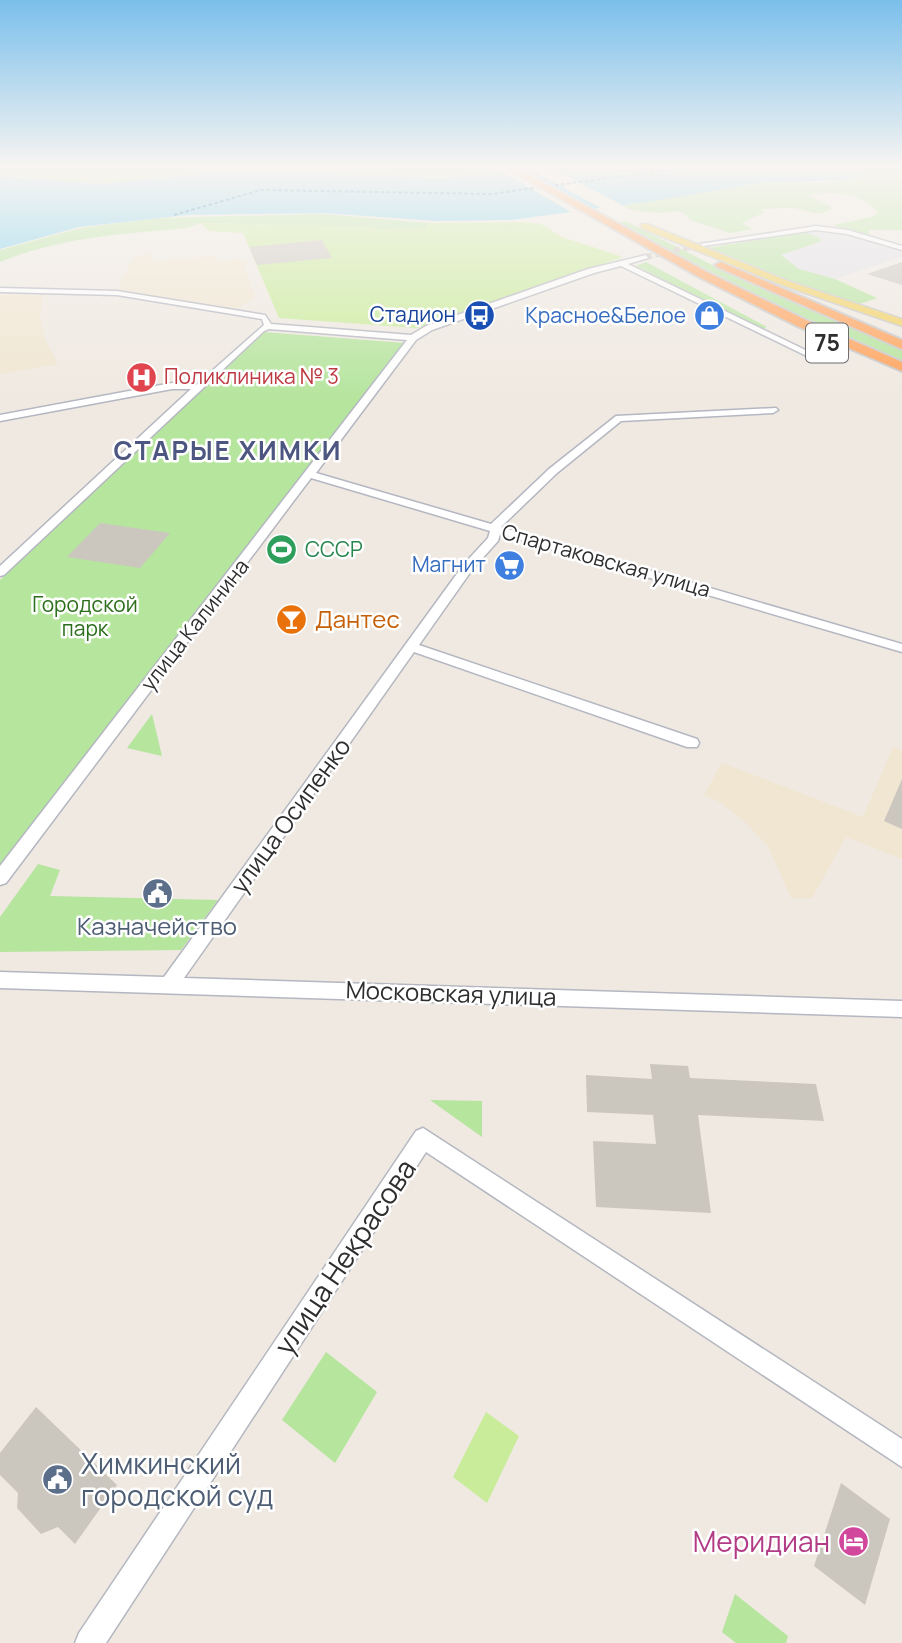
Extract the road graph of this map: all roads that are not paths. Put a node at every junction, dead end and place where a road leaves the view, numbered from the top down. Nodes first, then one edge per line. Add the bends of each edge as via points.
1 (647, 245) edge
2 (680, 245) tunnel mouth
3 (692, 245) tunnel mouth
4 (646, 257) tunnel mouth
5 (621, 263) junction
6 (724, 267) junction
7 (0, 290) edge
8 (902, 323) edge
9 (268, 326) junction
10 (902, 334) edge
11 (413, 338) junction
12 (902, 344) edge
13 (820, 359) dead end
14 (899, 373) edge
15 (197, 387) junction
16 (773, 410) dead end
17 (0, 418) edge
18 (309, 474) junction
19 (496, 529) junction
20 (0, 572) edge
21 (413, 647) junction
22 (902, 648) edge
23 (692, 743) dead end
24 (0, 878) edge
25 (0, 979) edge
26 (169, 985) junction
27 (902, 1009) edge
28 (902, 1454) edge
29 (89, 1643) edge

1 - 14 highway, 75 via 782,320
2 - 6 highway
3 - 8 main road
4 - 5 street
5 - 11 street via 429,328
5 - 13 street
6 - 10 highway
6 - 12 highway
7 - 9 street via 139,295 265,317
9 - 11 street
9 - 15 street
11 - 18 street, улица Калинина
15 - 17 street via 172,386
15 - 20 street
16 - 19 street, улица Осипенко via 619,418 553,471 496,524
18 - 19 street, Спартаковская улица
18 - 24 street, улица Калинина
19 - 21 street, улица Осипенко via 494,539 468,567
19 - 22 street, Спартаковская улица
21 - 23 street
21 - 26 street, улица Осипенко
25 - 26 street, Московская улица
26 - 27 street, Московская улица
28 - 29 street, улица Некрасова via 423,1138

